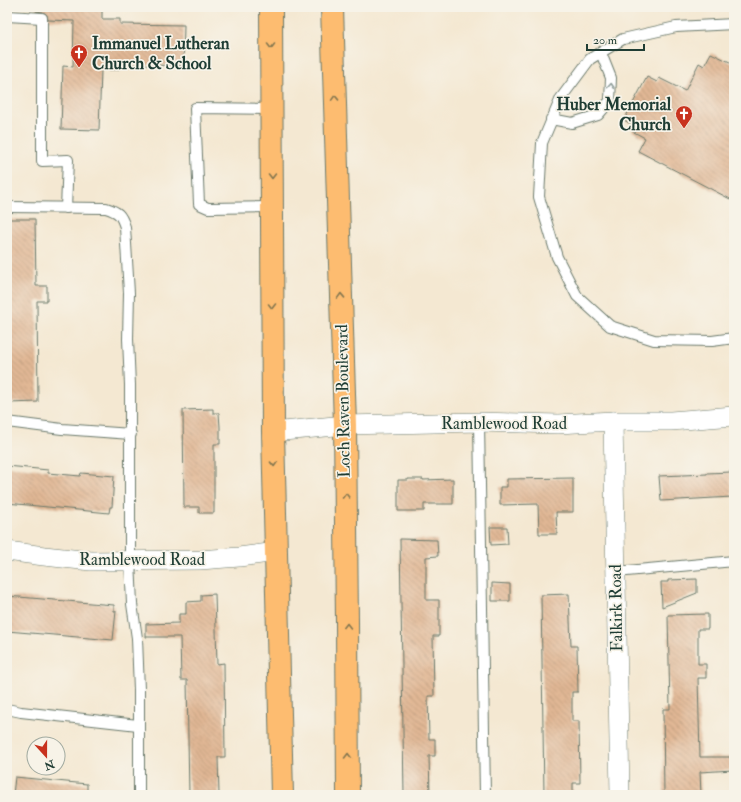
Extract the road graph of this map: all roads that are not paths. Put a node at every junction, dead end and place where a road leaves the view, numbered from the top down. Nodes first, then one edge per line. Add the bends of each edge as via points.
1 (270, 7) edge
2 (332, 7) edge
3 (7, 16) edge
4 (734, 24) edge
5 (601, 53) junction
6 (271, 109) junction
7 (551, 119) junction
8 (7, 206) edge
9 (272, 207) junction
10 (66, 208) junction
11 (734, 338) edge
12 (734, 416) edge
13 (613, 421) junction
14 (7, 422) edge
15 (479, 422) junction
16 (345, 425) junction
17 (273, 432) junction
18 (131, 434) junction
19 (7, 551) edge
20 (277, 552) junction
21 (130, 560) junction
22 (734, 561) edge
23 (616, 572) junction
24 (7, 709) edge
25 (138, 725) junction
26 (139, 795) edge
27 (282, 795) edge
28 (348, 795) edge
29 (485, 795) edge
30 (620, 795) edge

1 -> 6 main road
16 -> 2 main road, Loch Raven Boulevard
3 - 10 lane via 42,18 42,161 68,160
4 - 5 lane via 676,27 623,39
5 - 7 lane via 590,59 561,98
7 -> 5 lane via 572,123 598,115 610,101 611,78
6 -> 9 main road
6 - 9 lane via 195,108 198,204 208,208
7 - 11 lane via 542,143 539,197 558,257 577,296 610,326 654,340 712,341
8 - 10 lane
9 -> 17 main road
10 - 18 lane via 106,208 122,217 125,227 129,293
12 - 13 street, Ramblewood Road via 671,421
13 - 15 street, Ramblewood Road via 558,424
13 - 23 street, Falkirk Road
14 - 18 lane
15 - 16 street, Ramblewood Road
15 - 29 lane
16 - 17 street, Ramblewood Road
28 -> 16 main road, Loch Raven Boulevard
17 -> 20 main road
18 - 21 lane
19 - 21 street, Ramblewood Road via 91,561
20 - 21 street, Ramblewood Road via 200,560
20 - 27 main road
21 - 25 lane via 137,638
22 - 23 lane
23 - 30 street, Falkirk Road
24 - 25 lane
25 - 26 lane

